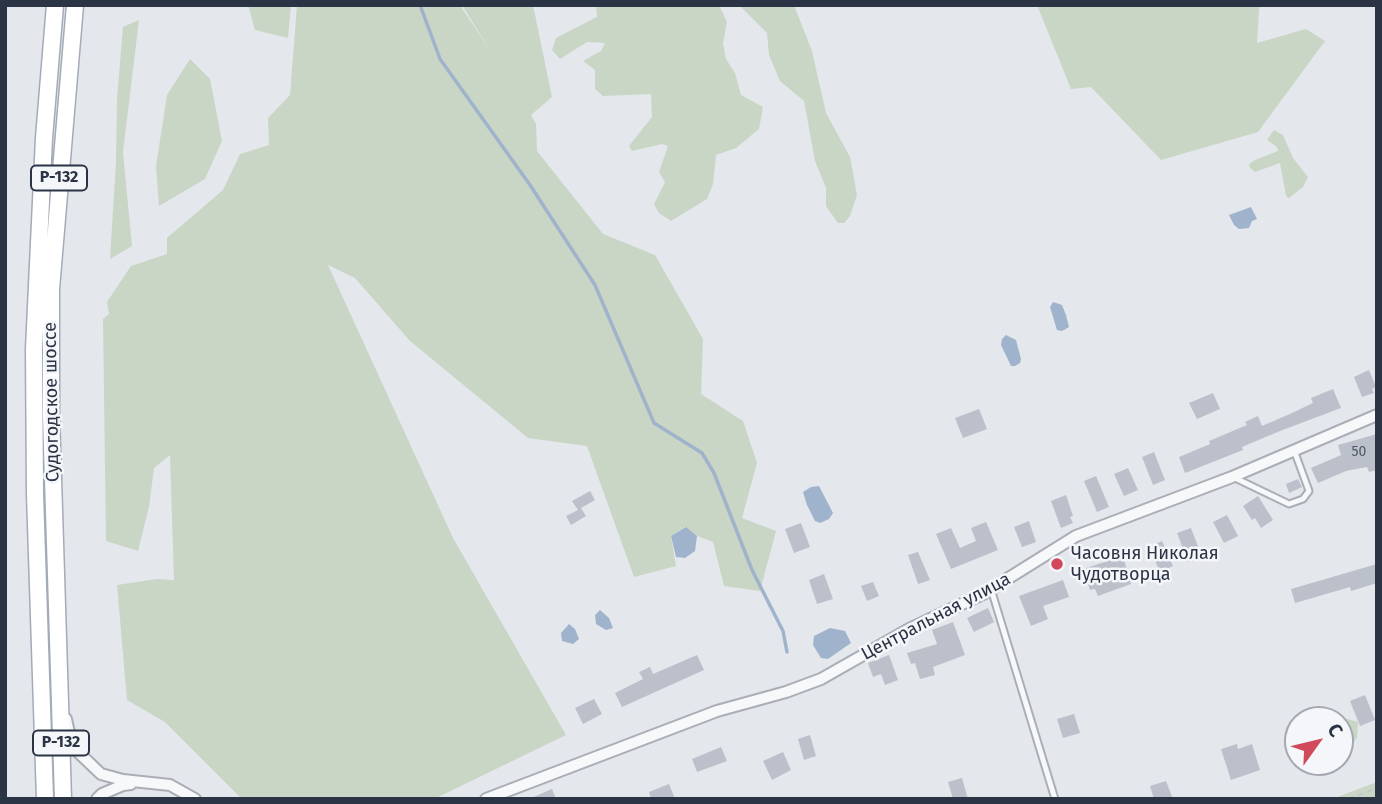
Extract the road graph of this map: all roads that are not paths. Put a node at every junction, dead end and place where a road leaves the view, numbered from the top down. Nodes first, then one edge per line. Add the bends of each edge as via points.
1 (54, 5) edge
2 (75, 5) edge
3 (1377, 415) edge
4 (1294, 450) junction
5 (1232, 477) junction
6 (991, 589) junction
7 (59, 687) junction
8 (148, 783) junction
9 (45, 799) edge
10 (63, 799) edge
11 (97, 799) edge
12 (195, 799) edge
13 (486, 799) edge
14 (1055, 799) edge

1 - 9 main road, Судогодское шоссе / Р-132 via 34,349
2 - 7 main road, Судогодское шоссе / Р-132 via 51,289
3 - 4 street, Центральная улица
4 - 5 street, Центральная улица
4 - 5 lane via 1309,491 1303,499 1289,505
5 - 6 street, Центральная улица via 1076,536
6 - 13 street, Центральная улица via 821,679 717,711
6 - 14 lane
7 - 8 street via 69,733 89,764 101,774
7 - 10 main road, Судогодское шоссе / Р-132
8 - 11 street via 123,785
8 - 12 street via 170,785

